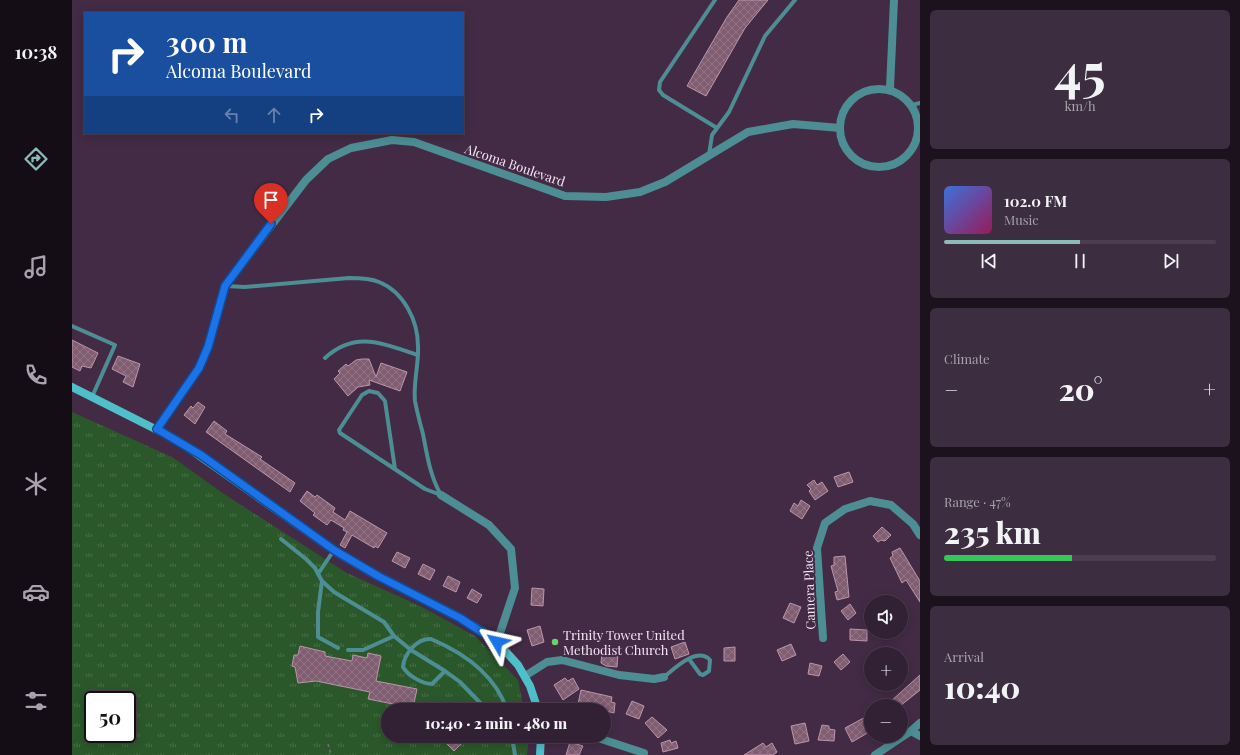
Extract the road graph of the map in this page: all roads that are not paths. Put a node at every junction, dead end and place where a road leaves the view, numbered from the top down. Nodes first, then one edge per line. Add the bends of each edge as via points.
1 (715, 0) edge
2 (794, 0) edge
3 (894, 0) edge
4 (890, 88) junction
5 (916, 104) edge
6 (717, 128) junction
7 (840, 128) junction
8 (709, 156) junction
9 (225, 286) junction
10 (72, 326) edge
11 (418, 355) junction
12 (325, 358) dead end
13 (72, 387) edge
14 (92, 396) junction
15 (157, 429) junction
16 (395, 469) junction
17 (441, 495) junction
18 (920, 535) edge
19 (281, 540) dead end
20 (334, 550) junction
21 (318, 574) junction
22 (322, 581) junction
23 (394, 636) junction
24 (823, 638) dead end
25 (497, 642) junction
26 (338, 648) dead end
27 (348, 650) dead end
28 (411, 650) junction
29 (690, 659) junction
30 (445, 671) junction
31 (525, 676) junction
32 (664, 677) joint
33 (480, 703) edge
34 (504, 703) edge
35 (535, 703) edge
36 (920, 723) edge
37 (911, 731) junction
38 (920, 736) edge
39 (611, 742) edge
40 (513, 743) edge
41 (541, 743) edge
42 (515, 755) edge
43 (540, 755) edge
44 (644, 755) edge
45 (875, 755) edge

1 - 6 lane via 660,82 659,90
2 - 6 lane via 765,36 729,112
3 - 4 street
4 - 5 street
4 - 7 street via 868,90 854,98 844,109
5 - 7 street via 919,128 917,138 913,149 896,164 872,166 859,161 849,153 843,143
6 - 8 lane via 712,135
7 - 8 street, Alcoma Boulevard via 793,124 748,132
8 - 9 street, Alcoma Boulevard via 665,182 640,192 584,198 565,196 414,142 392,140 351,148 328,159 306,180
9 - 11 lane via 245,287 349,278 379,281 404,301 412,316 417,331
9 - 15 street, Alcoma Boulevard via 208,347 199,368
10 - 14 lane via 115,345
11 - 12 lane via 380,343 361,341 342,346
11 - 17 lane via 415,400 432,480
13 - 14 main road
14 - 15 main road
15 - 20 main road via 201,455
16 - 16 lane via 339,432 362,395 369,391 378,393 385,401
16 - 17 lane via 425,489
17 - 25 street via 489,525 511,550 515,588
18 - 24 street, Camera Place via 913,524 892,505 870,501 844,509 825,523 817,548
19 - 21 lane via 306,559
20 - 21 lane
20 - 25 main road via 460,618
21 - 22 lane
22 - 23 lane via 334,592 384,622
22 - 26 lane via 317,618 318,637
23 - 27 lane via 363,650
23 - 28 lane
25 - 31 main road via 512,657
28 - 30 lane
28 - 30 lane via 403,667 408,674 430,684 436,682
28 - 34 lane via 423,640 431,638 463,654 485,673
29 - 29 lane via 699,655 707,657 711,664 709,671 700,674
29 - 32 lane
30 - 33 lane
31 - 32 street via 547,662 562,660 619,675 654,679
31 - 35 main road
36 - 37 street
37 - 38 street
37 - 45 street
39 - 44 street
40 - 42 lane
41 - 43 main road

